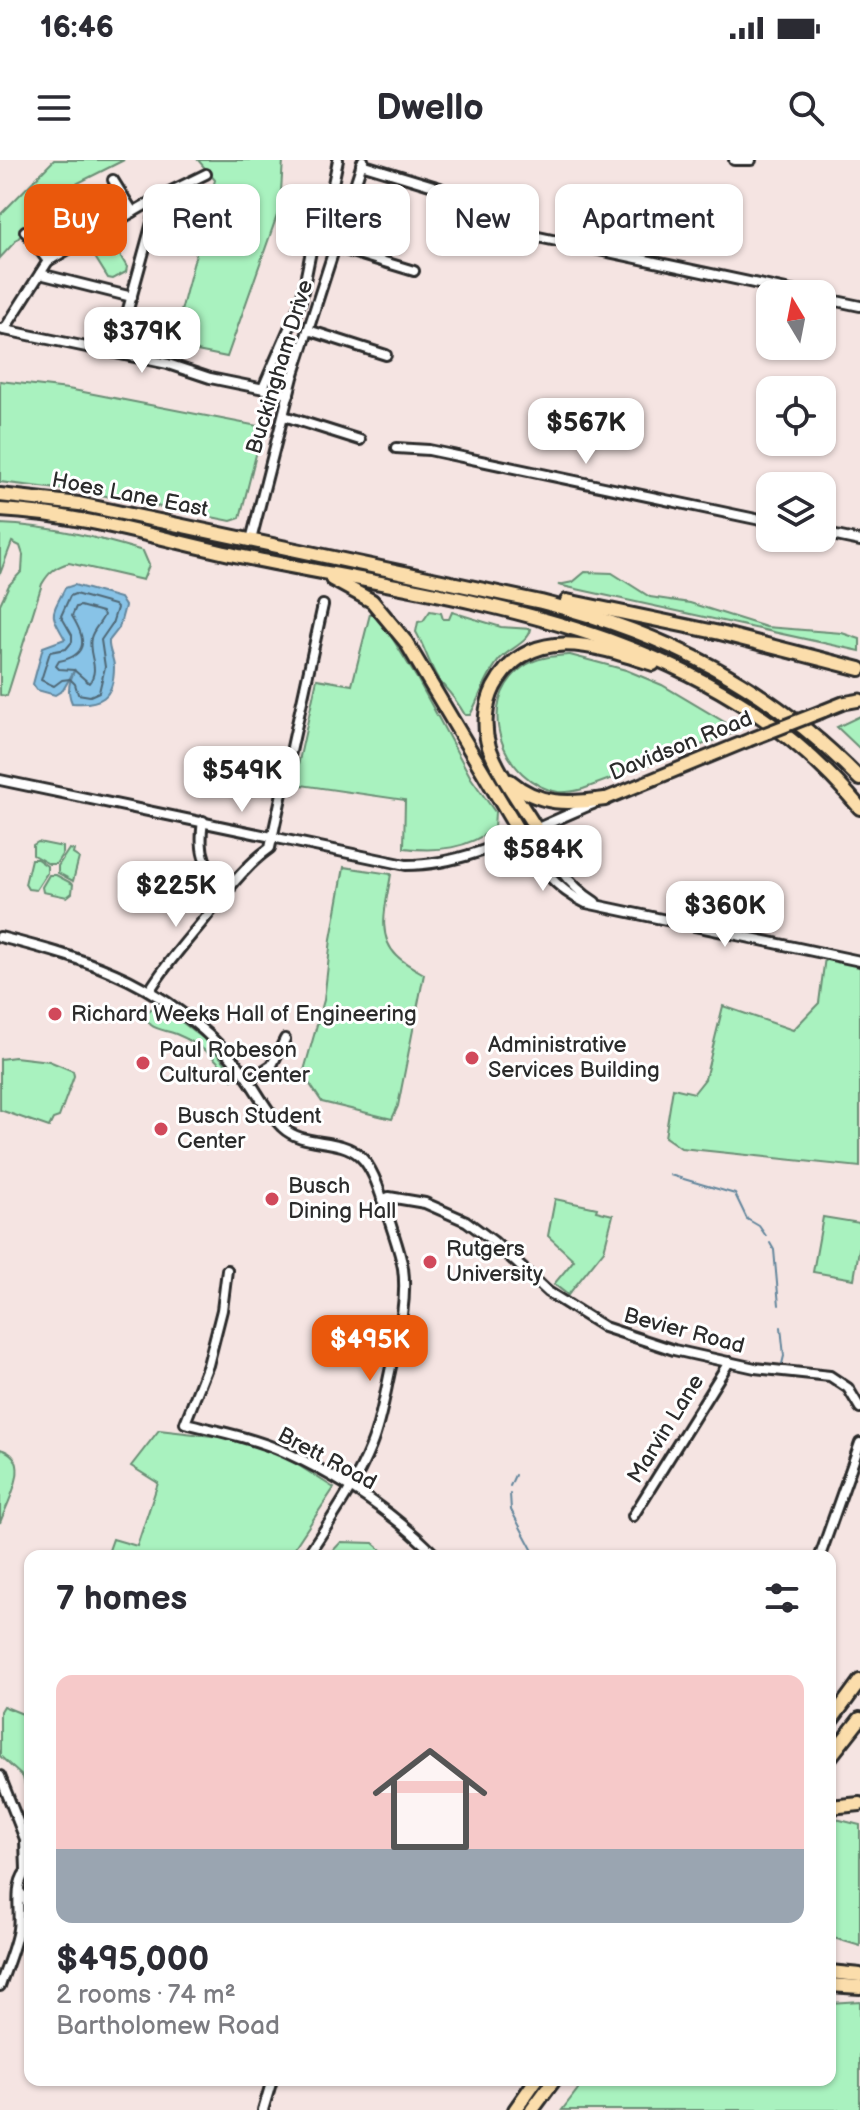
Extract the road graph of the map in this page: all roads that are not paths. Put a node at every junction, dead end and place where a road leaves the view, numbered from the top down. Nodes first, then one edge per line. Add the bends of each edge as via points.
1 (338, 160) edge
2 (734, 160) edge
3 (751, 160) edge
4 (362, 162) edge
5 (206, 174) dead end
6 (113, 180) dead end
7 (186, 184) edge
8 (355, 184) edge
9 (428, 184) edge
10 (143, 206) edge
11 (133, 212) junction
12 (539, 237) edge
13 (44, 256) edge
14 (143, 256) edge
15 (332, 256) edge
16 (365, 256) edge
17 (48, 261) junction
18 (414, 271) dead end
19 (40, 274) junction
20 (756, 284) edge
21 (132, 297) junction
22 (836, 301) edge
23 (860, 306) edge
24 (2, 329) edge
25 (308, 330) junction
26 (116, 353) junction
27 (386, 355) dead end
28 (263, 388) junction
29 (289, 394) junction
30 (284, 416) junction
31 (360, 440) dead end
32 (396, 448) dead end
33 (0, 495) edge
34 (0, 510) edge
35 (756, 519) edge
36 (836, 536) edge
37 (251, 540) junction
38 (860, 541) edge
39 (283, 564) junction
40 (426, 577) junction
41 (323, 605) dead end
42 (860, 669) edge
43 (860, 693) edge
44 (726, 695) junction
45 (860, 700) edge
46 (843, 703) junction
47 (503, 774) junction
48 (860, 779) edge
49 (0, 780) edge
50 (605, 799) junction
51 (860, 808) edge
52 (203, 821) junction
53 (535, 827) junction
54 (520, 834) junction
55 (272, 837) junction
56 (230, 889) junction
57 (599, 904) junction
58 (0, 937) edge
59 (860, 961) edge
60 (150, 990) junction
61 (285, 1039) dead end
62 (249, 1080) junction
63 (382, 1200) junction
64 (227, 1270) dead end
65 (729, 1362) junction
66 (860, 1408) edge
67 (860, 1443) edge
68 (351, 1489) junction
69 (633, 1516) dead end
70 (311, 1550) edge
71 (429, 1550) edge
72 (822, 1550) edge
73 (860, 1681) edge
74 (836, 1714) edge
75 (860, 1719) edge
76 (836, 1749) edge
77 (0, 1776) edge
78 (860, 1804) edge
79 (836, 1806) edge
80 (24, 1836) edge
81 (24, 1873) edge
82 (19, 1891) junction
83 (24, 1898) edge
84 (24, 1923) edge
85 (18, 1929) junction
86 (836, 1973) edge
87 (860, 1975) edge
88 (836, 1985) edge
89 (0, 1986) edge
90 (860, 1987) edge
91 (270, 2086) edge
92 (532, 2086) edge
93 (550, 2086) edge
94 (263, 2110) edge
95 (515, 2110) edge
96 (532, 2110) edge

1 - 28 street via 301,301
2 - 3 street
4 - 8 street, Buckingham Drive
4 - 9 street
5 - 7 street
6 - 11 street
10 - 11 street
11 - 17 street
12 - 20 street
13 - 17 street
14 - 21 street
15 - 25 street, Buckingham Drive
16 - 18 street
17 - 19 street
19 - 21 street
19 - 24 street
21 - 26 street
22 - 23 street
24 - 26 street
25 - 27 street
25 - 29 street, Buckingham Drive
26 - 28 street
28 - 29 street
29 - 30 street, Buckingham Drive
30 - 31 street
30 - 37 street, Buckingham Drive
32 - 35 street via 429,450
33 - 37 highway, Hoes Lane East via 79,504
34 - 39 highway, Hoes Lane East via 71,518
36 - 38 street
37 - 40 highway, Hoes Lane East
39 - 44 highway via 570,626 656,657
39 - 54 highway via 332,579 384,612
40 - 42 highway via 663,620
40 - 48 highway via 574,610 680,649 778,707
41 - 55 street
43 - 46 main road, Davidson Road
44 - 47 highway via 630,657 575,644 542,647 515,661 492,691 485,730
44 - 51 highway via 793,743
45 - 46 main road, Davidson Road
46 - 50 main road, Davidson Road, bridge
47 - 50 highway via 543,801
47 - 53 highway
49 - 52 street, Davidson Road
50 - 53 street, Davidson Road
52 - 55 street, Davidson Road
52 - 56 street via 200,847 205,861
53 - 54 street, Davidson Road
53 - 57 street via 559,870
54 - 55 street, Davidson Road via 471,855 420,865
54 - 57 street via 545,873 563,889 586,903
55 - 56 street via 270,848
56 - 60 street
57 - 59 street
58 - 60 street via 77,958
60 - 62 street via 205,1031
61 - 62 street via 272,1065
62 - 63 street via 290,1133 342,1145 359,1155
63 - 65 street, Bevier Road via 425,1203 466,1221 548,1292 604,1327
63 - 68 street via 403,1270 401,1326 372,1445
64 - 68 street, Brett Road via 208,1365 185,1423 285,1452
65 - 66 street, Bevier Road via 830,1376 848,1388
65 - 69 street, Marvin Lane
67 - 72 street
68 - 70 street
68 - 71 street, Brett Road
73 - 74 highway
75 - 76 highway
77 - 80 street
78 - 79 highway
81 - 82 street
82 - 83 street
82 - 85 street
84 - 85 street
85 - 89 street
86 - 87 highway
88 - 90 highway
91 - 94 street
92 - 95 highway
93 - 96 highway

